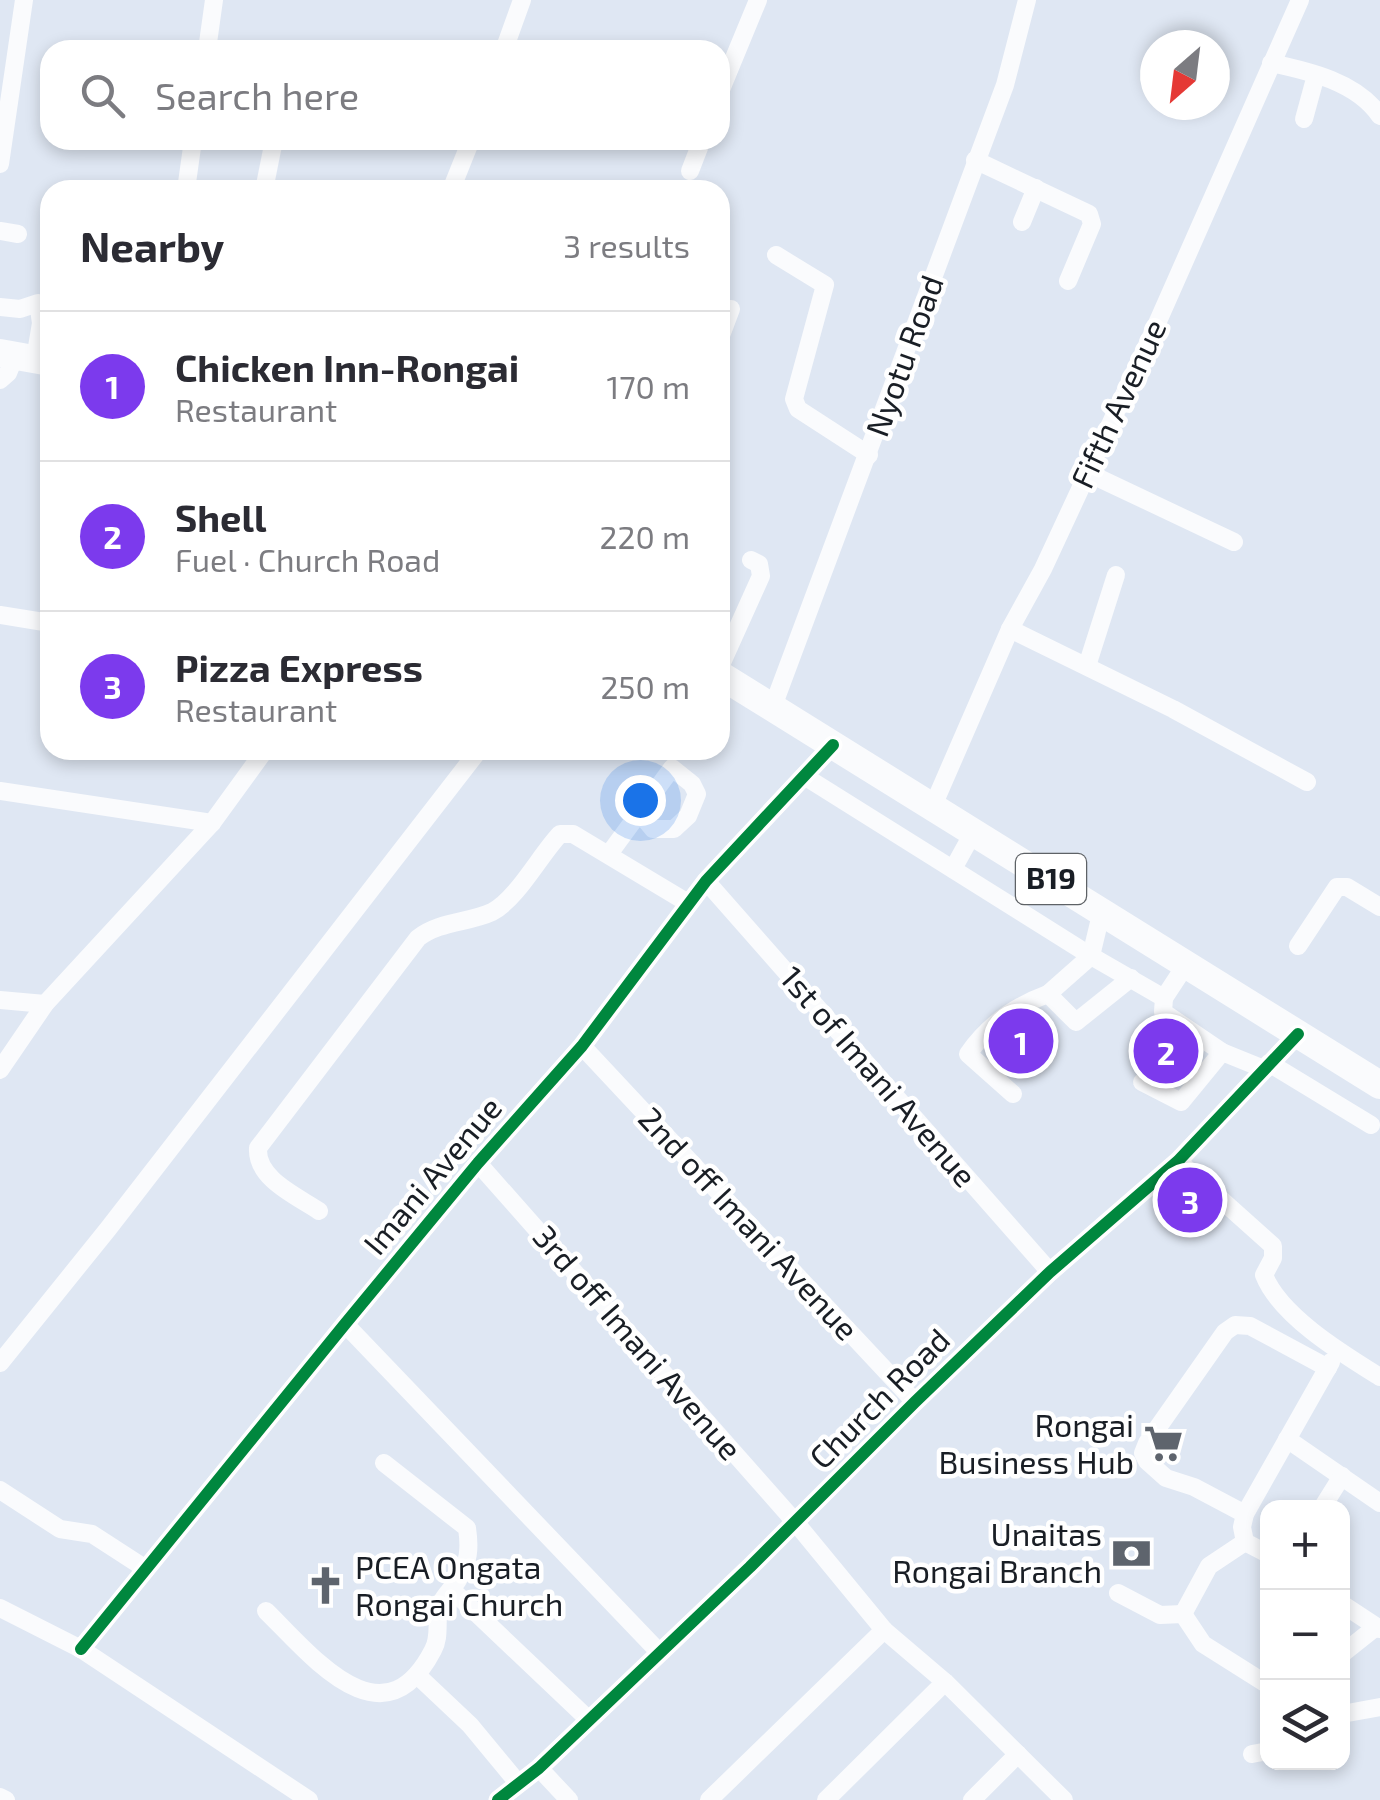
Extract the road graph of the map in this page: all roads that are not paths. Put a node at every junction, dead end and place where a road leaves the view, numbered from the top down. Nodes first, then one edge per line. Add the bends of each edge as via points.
1 (24, 0) edge
2 (214, 0) edge
3 (522, 0) edge
4 (758, 0) edge
5 (1027, 0) edge
6 (1300, 0) edge
7 (208, 40) edge
8 (508, 40) edge
9 (1271, 62) junction
10 (730, 68) edge
11 (1316, 75) junction
12 (1380, 116) edge
13 (1304, 119) dead end
14 (192, 150) edge
15 (272, 150) edge
16 (467, 150) edge
17 (698, 150) edge
18 (975, 160) junction
19 (0, 164) edge
20 (690, 170) dead end
21 (187, 180) edge
22 (266, 180) edge
23 (455, 180) edge
24 (1036, 188) junction
25 (1022, 222) dead end
26 (776, 255) dead end
27 (1068, 281) dead end
28 (0, 306) edge
29 (40, 316) edge
30 (40, 325) edge
31 (25, 358) edge
32 (0, 380) edge
33 (869, 456) junction
34 (1088, 473) junction
35 (1234, 542) dead end
36 (751, 560) dead end
37 (1116, 575) dead end
38 (0, 614) edge
39 (40, 622) edge
40 (1010, 629) junction
41 (730, 648) edge
42 (1087, 666) junction
43 (730, 678) edge
44 (772, 709) junction
45 (833, 745) junction
46 (259, 760) edge
47 (471, 760) edge
48 (804, 776) junction
49 (1307, 782) dead end
50 (0, 791) edge
51 (932, 806) junction
52 (639, 812) dead end
53 (212, 823) junction
54 (974, 831) junction
55 (609, 854) junction
56 (952, 870) junction
57 (706, 881) junction
58 (688, 903) junction
59 (1380, 908) edge
60 (1102, 910) junction
61 (1298, 946) dead end
62 (1091, 956) junction
63 (1186, 963) junction
64 (1132, 978) junction
65 (1048, 994) junction
66 (1164, 998) junction
67 (0, 1000) edge
68 (45, 1004) junction
69 (1298, 1034) junction
70 (582, 1046) junction
71 (1222, 1052) junction
72 (1266, 1066) junction
73 (0, 1070) edge
74 (1142, 1082) dead end
75 (1380, 1085) edge
76 (1013, 1094) dead end
77 (1371, 1125) dead end
78 (1178, 1161) junction
79 (478, 1163) junction
80 (318, 1211) dead end
81 (1050, 1272) junction
82 (345, 1324) junction
83 (1338, 1351) junction
84 (0, 1363) edge
85 (1328, 1368) junction
86 (1380, 1378) edge
87 (915, 1402) junction
88 (1287, 1439) junction
89 (384, 1463) dead end
90 (1342, 1476) junction
91 (0, 1490) edge
92 (1327, 1500) edge
93 (1380, 1503) edge
94 (1245, 1514) junction
95 (796, 1523) junction
96 (1245, 1542) junction
97 (1260, 1550) edge
98 (146, 1569) junction
99 (451, 1589) junction
100 (1118, 1593) dead end
101 (0, 1608) edge
102 (1350, 1609) edge
103 (266, 1611) dead end
104 (1183, 1614) junction
105 (1378, 1628) edge
106 (884, 1630) junction
107 (1350, 1648) edge
108 (81, 1649) junction
109 (660, 1652) junction
110 (417, 1675) junction
111 (1260, 1680) edge
112 (944, 1682) junction
113 (1380, 1708) edge
114 (1350, 1714) edge
115 (588, 1719) junction
116 (1018, 1754) junction
117 (539, 1768) junction
118 (518, 1783) junction
119 (310, 1800) edge
120 (498, 1800) edge
121 (568, 1800) edge
122 (709, 1800) edge
123 (826, 1800) edge
124 (972, 1800) edge
125 (1064, 1800) edge

1 - 19 street
2 - 7 street
3 - 8 street
4 - 10 street
5 - 18 street, Nyotu Road
6 - 9 street, Fifth Avenue
9 - 11 street
9 - 34 street, Fifth Avenue
11 - 12 street via 1367,100
11 - 13 street
14 - 21 street
15 - 22 street
16 - 23 street
17 - 20 street
18 - 24 street
18 - 33 street, Nyotu Road
24 - 25 street
24 - 27 street via 1084,210 1091,220
26 - 33 street via 824,284 794,399 798,410
28 - 29 street via 38,303
30 - 31 street
31 - 32 street
33 - 44 street, Nyotu Road
34 - 35 street
34 - 40 street, Fifth Avenue
36 - 41 street via 761,576
37 - 42 street
38 - 39 street
40 - 42 street
40 - 51 street, Fifth Avenue
42 - 49 street
43 - 44 highway, B19
44 - 45 highway, B19
45 - 48 street, Imani Avenue
45 - 51 highway, B19
46 - 53 street
47 - 84 street
48 - 56 street
48 - 57 street, Imani Avenue
50 - 53 street
51 - 54 highway, B19
52 - 55 street
53 - 68 street
54 - 56 street
54 - 60 highway, B19
55 - 58 street
55 - 80 street via 560,834 492,912 431,928 418,938 258,1148 268,1177
56 - 62 street
57 - 58 street, Imani Avenue
57 - 81 street, 1st of Imani Avenue
58 - 70 street, Imani Avenue
59 - 61 street via 1337,887
60 - 62 street
60 - 63 highway, B19
62 - 64 street
62 - 65 street
63 - 66 street
63 - 69 highway, B19
64 - 65 street via 1076,1022
64 - 66 street
65 - 76 street via 1020,1004 968,1054
66 - 71 street via 1163,1012
67 - 68 street
68 - 73 street
69 - 72 street, Church Road
69 - 75 highway, B19
70 - 79 street, Imani Avenue
70 - 87 street, 2nd off Imani Avenue
71 - 72 street
71 - 74 street via 1181,1102
72 - 77 street
72 - 78 street, Church Road
78 - 81 street, Church Road
78 - 83 street via 1273,1246 1264,1275 1272,1294
79 - 82 street, Imani Avenue
79 - 95 street, 3rd off Imani Avenue
81 - 87 street, Church Road
82 - 98 street, Imani Avenue
82 - 109 street
83 - 85 street
83 - 86 street
85 - 88 street
85 - 94 street via 1250,1326 1234,1325 1147,1442 1143,1453 1155,1470
87 - 95 street, Church Road
88 - 90 street
88 - 94 street
89 - 99 street via 467,1528 470,1552
90 - 92 street
90 - 93 street
91 - 98 street via 60,1528 92,1534
94 - 96 street
95 - 106 street, 3rd off Imani Avenue
95 - 109 street, Church Road
96 - 97 street
96 - 104 street via 1209,1566
98 - 108 street, Imani Avenue
99 - 110 street via 439,1609 436,1646
99 - 115 street
100 - 104 street via 1160,1616
101 - 108 street
102 - 105 street
103 - 110 street via 331,1676 362,1691 398,1688
104 - 111 street via 1203,1644
105 - 107 street
106 - 112 street, 3rd off Imani Avenue
106 - 122 street
108 - 119 street
109 - 115 street, Church Road
110 - 118 street
112 - 116 street, 3rd off Imani Avenue
112 - 123 street
113 - 114 street
115 - 117 street, Church Road
116 - 124 street
116 - 125 street, 3rd off Imani Avenue
117 - 118 street, Church Road
117 - 121 street
118 - 120 street, Church Road

